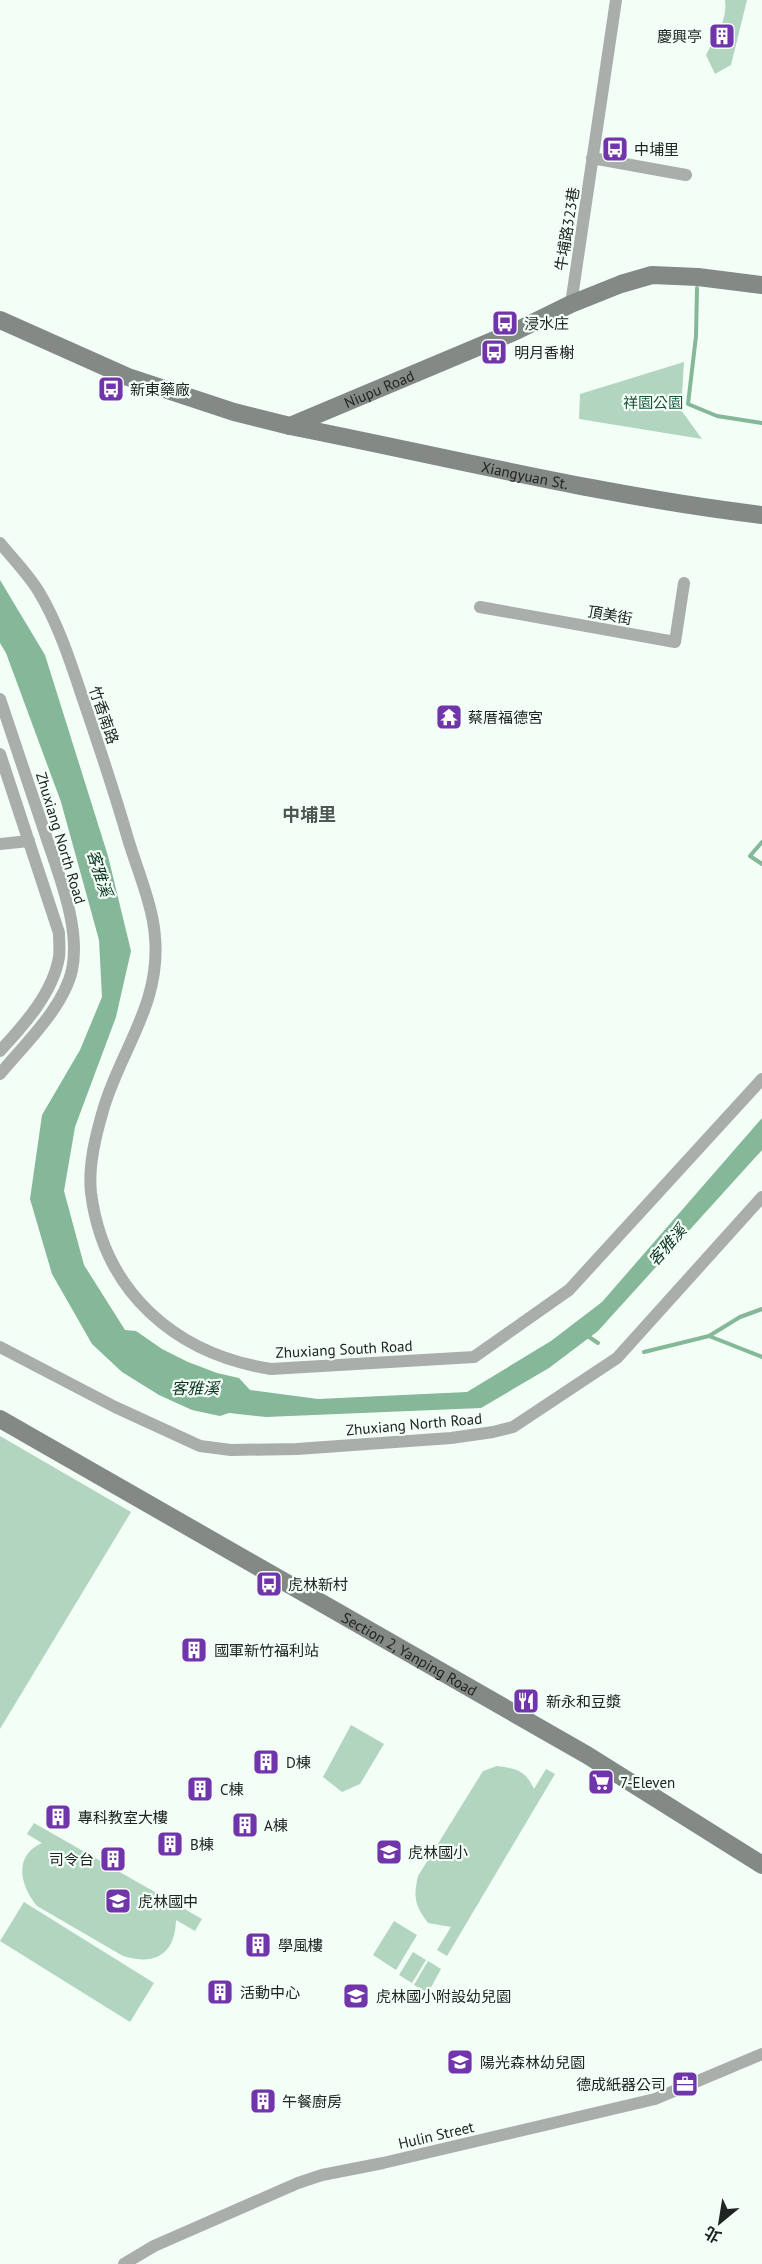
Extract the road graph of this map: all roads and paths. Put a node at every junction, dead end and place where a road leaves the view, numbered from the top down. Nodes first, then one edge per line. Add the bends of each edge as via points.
1 (616, 0) edge
2 (592, 158) junction
3 (686, 175) dead end
4 (762, 285) edge
5 (571, 304) junction
6 (0, 320) edge
7 (347, 403) junction
8 (290, 426) junction
9 (354, 439) junction
10 (762, 515) edge
11 (0, 543) edge
12 (684, 583) dead end
13 (480, 607) dead end
14 (0, 699) edge
15 (0, 754) edge
16 (29, 841) junction
17 (0, 844) edge
18 (0, 1052) edge
19 (0, 1074) edge
20 (762, 1079) edge
21 (762, 1197) edge
22 (0, 1347) edge
23 (0, 1419) edge
24 (762, 1865) edge
25 (762, 2054) edge
26 (124, 2264) edge

1 - 2 street, 牛埔路323巷
2 - 3 street
2 - 5 street, 牛埔路323巷
4 - 5 street, Niupu Road via 652,275
5 - 7 street, Niupu Road
6 - 8 street via 128,377
7 - 8 street, Niupu Road
7 - 9 street via 338,419 342,429
8 - 9 street, Xiangyuan St.
9 - 10 street, Xiangyuan St. via 686,505
11 - 20 street, Zhuxiang South Road via 39,591 64,643 150,912 155,936 149,1002 104,1106 91,1166 91,1192 107,1251 125,1285 160,1322 185,1340 242,1364 271,1369 474,1357 569,1290
12 - 13 street, 頂美街 via 675,642
14 - 19 street, Zhuxiang North Road via 66,897 74,942 72,969 64,993
15 - 16 street
16 - 17 street
16 - 18 street via 59,933 59,956 50,987
21 - 22 street, Zhuxiang North Road via 617,1358 513,1427 493,1432 297,1449 231,1450 200,1446
23 - 24 street, Section 2, Yanping Road via 587,1755
25 - 26 street, Hulin Street via 655,2099 322,2175 154,2246

